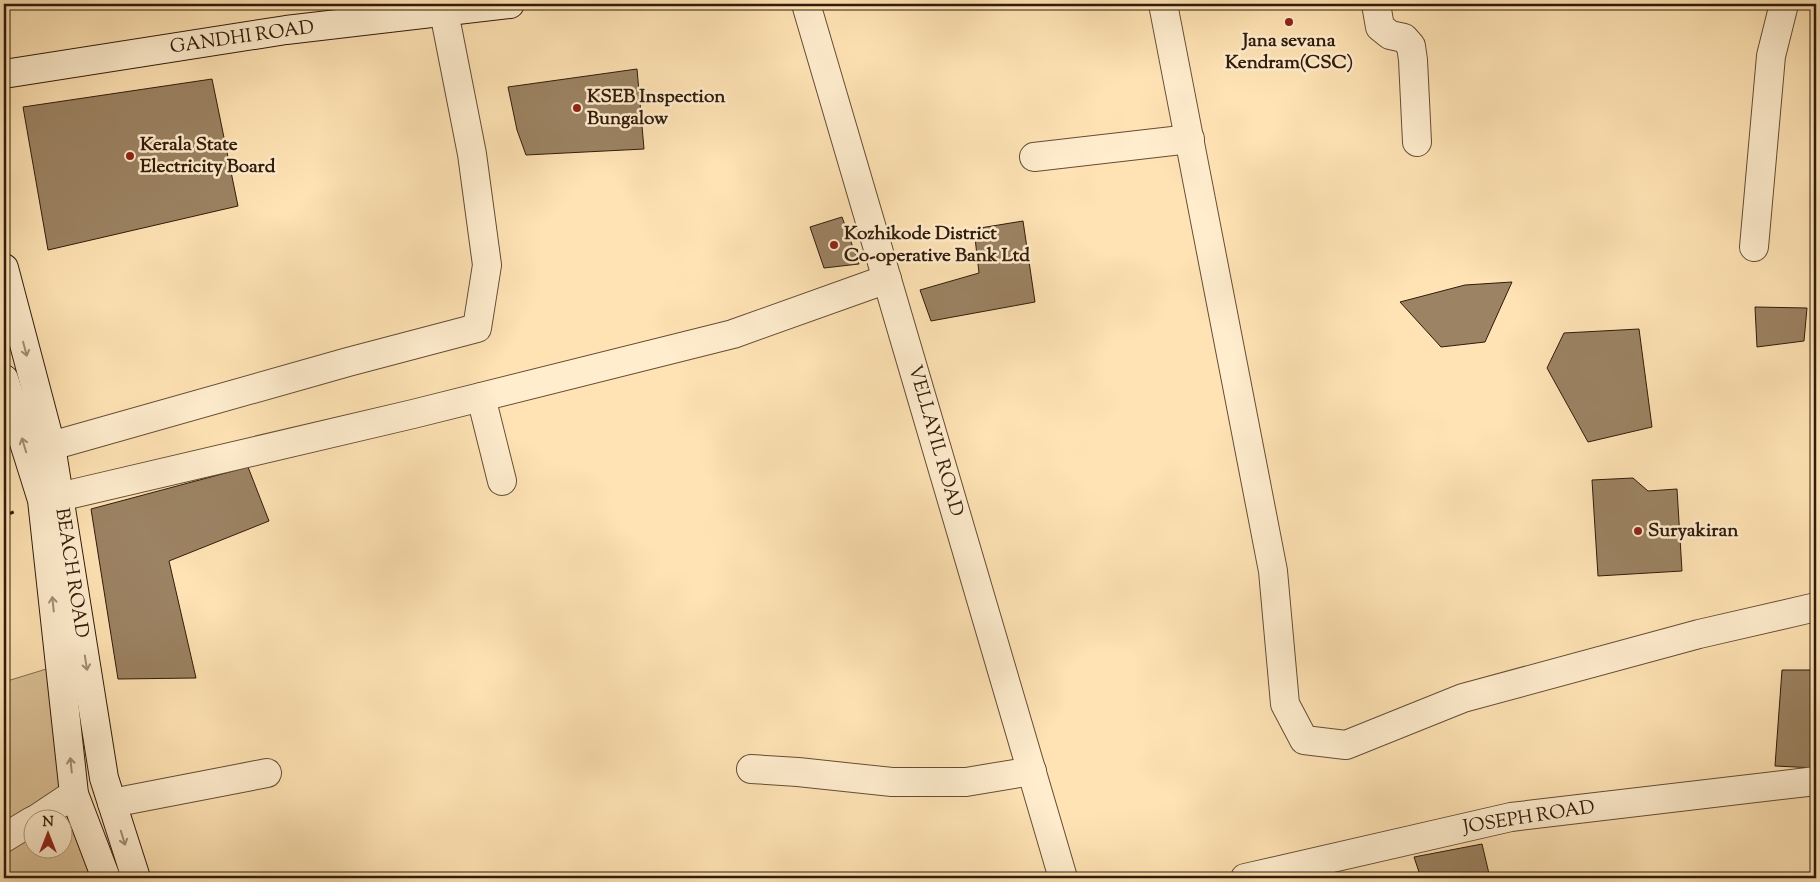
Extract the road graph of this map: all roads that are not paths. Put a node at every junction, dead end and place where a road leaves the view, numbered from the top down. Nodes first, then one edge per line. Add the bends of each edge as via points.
1 (510, 4) edge
2 (806, 4) edge
3 (1163, 4) edge
4 (1376, 4) edge
5 (1784, 4) edge
6 (444, 12) junction
7 (4, 74) edge
8 (1190, 139) junction
9 (1417, 142) dead end
10 (1034, 157) dead end
11 (1754, 247) dead end
12 (4, 268) edge
13 (887, 280) junction
14 (4, 379) edge
15 (481, 397) junction
16 (51, 446) junction
17 (502, 481) dead end
18 (59, 497) junction
19 (1816, 607) edge
20 (751, 769) dead end
21 (1032, 771) junction
22 (268, 773) dead end
23 (1816, 780) edge
24 (74, 794) junction
25 (112, 803) junction
26 (49, 810) edge
27 (22, 827) edge
28 (4, 838) edge
29 (106, 878) edge
30 (136, 878) edge
31 (1063, 878) edge
32 (1245, 878) edge

1 - 6 street, GANDHI ROAD
2 - 13 street, VELLAYIL ROAD
3 - 8 street
4 - 9 street via 1380,27 1390,35 1404,38 1411,46
5 - 11 street via 1771,56
6 - 7 street, GANDHI ROAD via 286,30
6 - 16 street via 472,154 487,265 477,328
8 - 10 street
8 - 19 street via 1273,571 1285,704 1304,740 1346,745 1463,698 1699,634
12 -> 16 street, BEACH ROAD
13 - 15 street via 733,334
13 - 21 street, VELLAYIL ROAD
24 -> 14 street, BEACH ROAD via 42,500
15 - 17 street
15 - 18 street
16 - 18 street, BEACH ROAD
18 -> 25 street, BEACH ROAD via 104,778
20 - 21 street via 892,782 966,782
21 - 31 street, VELLAYIL ROAD
22 - 25 street
23 - 32 street, JOSEPH ROAD via 1512,818
24 - 26 street
24 - 29 street, BEACH ROAD
25 -> 30 street, BEACH ROAD
27 - 28 street

